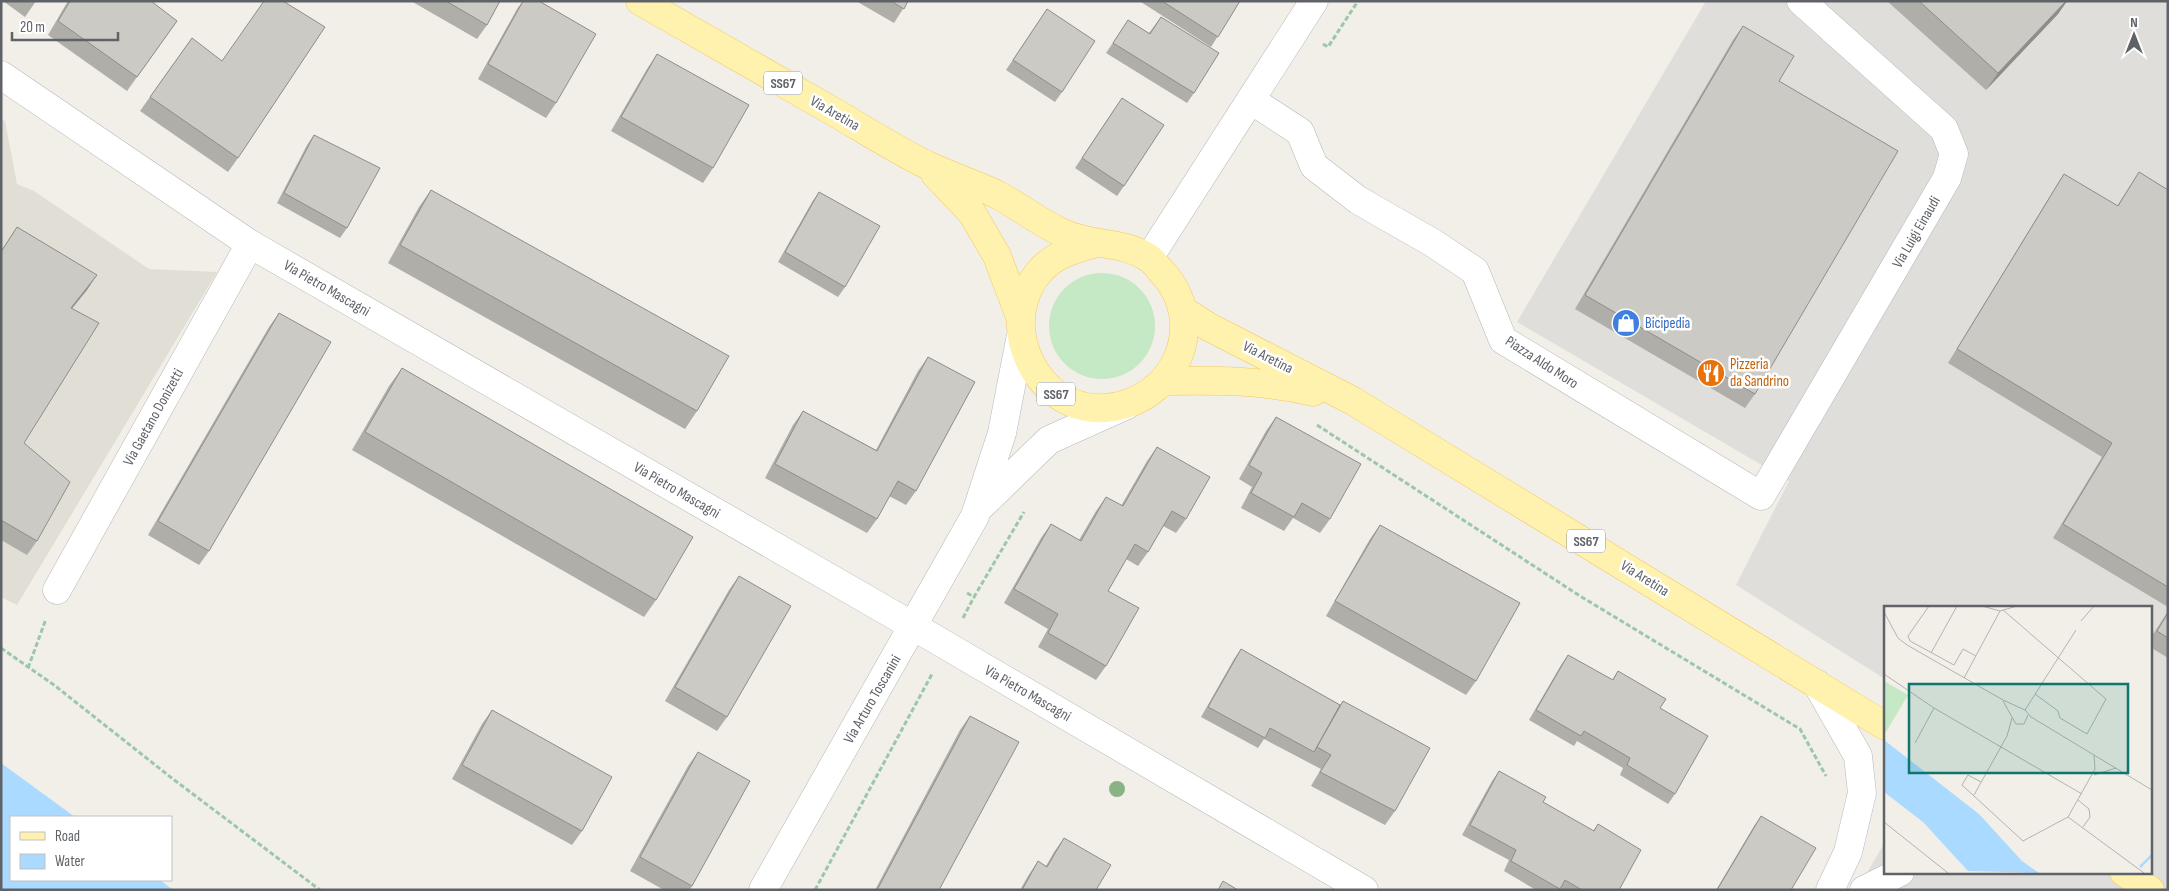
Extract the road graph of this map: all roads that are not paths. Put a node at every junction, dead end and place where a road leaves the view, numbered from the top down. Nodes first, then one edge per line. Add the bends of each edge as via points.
1 (640, 1) edge
2 (1314, 1) edge
3 (1801, 1) edge
4 (1, 75) edge
5 (1251, 100) junction
6 (927, 165) junction
7 (1096, 243) junction
8 (250, 244) junction
9 (1149, 258) junction
10 (1184, 311) junction
11 (1020, 328) junction
12 (1164, 381) junction
13 (1353, 401) junction
14 (1135, 402) junction
15 (1761, 496) joint
16 (979, 508) junction
17 (57, 590) road end
18 (913, 626) junction
19 (1816, 684) junction
20 (1884, 725) edge
21 (1893, 874) edge
22 (2127, 874) edge
23 (1874, 879) edge
24 (763, 890) edge
25 (1364, 890) edge
26 (1830, 890) edge
27 (2150, 890) edge

1 - 6 main road, Via Aretina / SS67
2 - 5 street
3 - 15 street, Via Luigi Einaudi via 1944,129 1954,154 1947,178
4 - 8 street, Via Pietro Mascagni
5 - 9 street
5 - 15 street, Piazza Aldo Moro via 1300,132 1314,166 1358,200 1475,271 1503,340
6 - 7 main road, Via Aretina / SS67 via 997,195 1064,234
6 - 11 main road, Via Aretina / SS67 via 972,213 997,256
7 - 9 main road, Via Aretina / SS67 via 1123,246
7 - 11 main road, Via Aretina / SS67 via 1068,250 1041,269 1028,289
8 - 17 street, Via Gaetano Donizetti
8 - 18 street, Via Pietro Mascagni
9 - 10 main road, Via Aretina / SS67 via 1174,284
10 - 12 main road, Via Aretina / SS67 via 1183,340 1176,363
10 - 13 main road, Via Aretina / SS67
11 - 14 main road, Via Aretina / SS67 via 1038,378 1060,397 1075,404 1103,408
11 - 16 street, Via Arturo Toscanini via 1002,433
12 - 13 main road, Via Aretina / SS67 via 1280,384
12 - 14 main road, Via Aretina / SS67
13 - 19 main road, Via Aretina / SS67
14 - 16 street, Via Arturo Toscanini via 1049,440
16 - 18 street, Via Arturo Toscanini
18 - 24 street, Via Arturo Toscanini
18 - 25 street, Via Pietro Mascagni
19 - 20 main road, Via Aretina / SS67
19 - 26 street via 1858,756 1862,793 1848,852
21 - 23 street
22 - 27 main road

